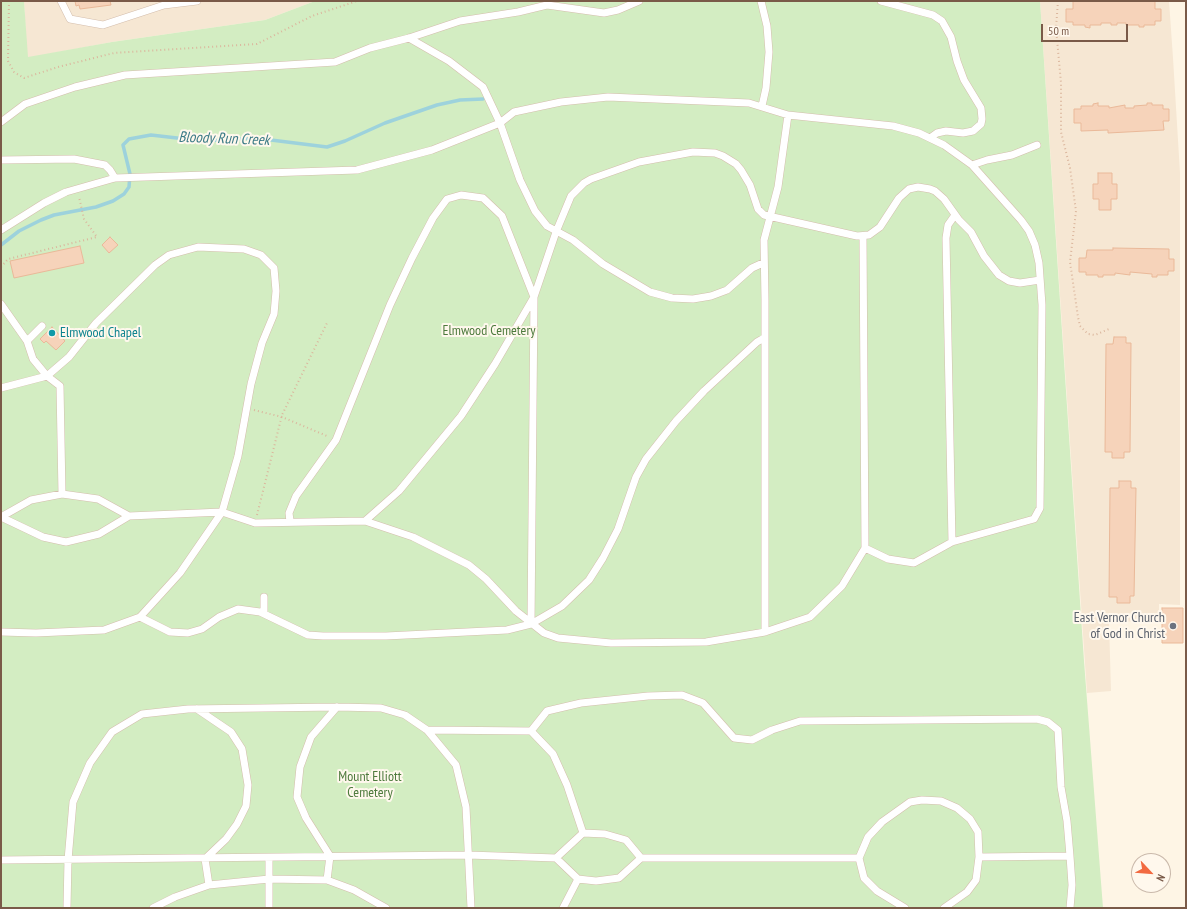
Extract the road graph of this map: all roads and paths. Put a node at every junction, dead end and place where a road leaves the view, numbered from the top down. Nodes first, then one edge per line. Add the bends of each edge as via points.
1 (9, 1) edge
2 (61, 1) edge
3 (197, 1) edge
4 (357, 1) edge
5 (639, 1) edge
6 (761, 1) edge
7 (881, 1) edge
8 (1058, 1) edge
9 (409, 38) junction
10 (762, 106) junction
11 (788, 115) junction
12 (1, 122) edge
13 (500, 123) junction
14 (930, 138) junction
15 (1037, 145) dead end
16 (2, 159) edge
17 (972, 165) junction
18 (115, 178) junction
19 (82, 206) dead end
20 (955, 215) junction
21 (770, 216) junction
22 (1, 230) edge
23 (556, 232) junction
24 (863, 236) junction
25 (763, 263) junction
26 (1, 267) edge
27 (1040, 280) junction
28 (534, 297) junction
29 (1, 304) edge
30 (327, 323) dead end
31 (42, 326) dead end
32 (1109, 329) dead end
33 (764, 338) junction
34 (27, 340) junction
35 (47, 376) junction
36 (1, 388) edge
37 (246, 408) junction
38 (282, 417) junction
39 (336, 440) junction
40 (62, 494) junction
41 (222, 512) junction
42 (129, 516) junction
43 (1, 517) edge
44 (290, 521) junction
45 (365, 521) junction
46 (255, 523) junction
47 (952, 542) junction
48 (865, 548) junction
49 (264, 597) dead end
50 (264, 613) junction
51 (140, 617) junction
52 (531, 624) junction
53 (1, 632) edge
54 (765, 632) junction
55 (337, 707) junction
56 (197, 709) junction
57 (427, 730) junction
58 (531, 731) junction
59 (583, 833) junction
60 (468, 855) junction
61 (330, 856) junction
62 (1070, 856) junction
63 (980, 857) junction
64 (269, 858) junction
65 (556, 858) junction
66 (641, 858) junction
67 (859, 858) junction
68 (205, 859) junction
69 (1, 860) edge
70 (68, 860) junction
71 (269, 879) junction
72 (578, 879) junction
73 (327, 880) junction
74 (209, 885) junction
75 (67, 908) edge
76 (153, 908) edge
77 (269, 908) edge
78 (386, 908) edge
79 (471, 908) edge
80 (563, 908) edge
81 (906, 908) edge
82 (944, 908) edge
83 (1070, 908) edge

1 - 4 path via 8,61 14,72 24,78 114,53 257,44 312,16
2 - 3 lane via 70,19 103,25 164,5
5 - 9 lane via 604,13 547,5 460,21
6 - 10 lane via 767,26 769,52
7 - 14 lane via 933,15 942,21 951,37 964,80 981,108 981,124 974,131 946,131
8 - 32 path via 1056,28 1061,84 1061,132 1070,168 1076,210 1070,262 1078,317 1080,326 1088,334 1095,335
9 - 12 lane via 370,48 335,62 125,76 75,87 26,104
9 - 13 lane via 450,61 483,87
10 - 11 lane
10 - 13 lane via 749,103 608,97 562,102 514,112
11 - 14 lane via 893,126
11 - 21 lane via 778,188
13 - 18 lane via 432,150 357,170
13 - 23 lane via 527,195 539,217
14 - 17 lane
15 - 17 lane via 1012,155
16 - 18 lane via 74,159 105,165
17 - 27 lane via 1004,198 1029,231 1037,254
18 - 22 lane via 66,192
19 - 26 path via 84,219 97,237 8,259
20 - 24 lane via 935,191 913,188 899,198 880,228
20 - 27 lane via 971,232 984,256 999,275 1009,281 1020,283
20 - 47 lane via 948,225 946,238
21 - 23 lane via 764,215 758,209 746,177 730,159 715,153 693,152 639,162 584,183 571,196
21 - 24 lane
21 - 25 lane via 764,240
23 - 25 lane via 573,240 603,264 641,288 672,298 693,299 715,295 727,290 755,266
23 - 28 lane
24 - 48 lane
25 - 33 lane
27 - 47 lane via 1040,508 1034,519
28 - 39 lane via 502,216 483,198 461,194 447,199 433,218 390,305
28 - 45 lane via 461,416 399,491
28 - 52 lane
29 - 34 lane
30 - 38 path
31 - 34 lane
33 - 52 lane via 704,391 676,420 646,459 636,477 618,529 589,580 562,606
33 - 54 lane
34 - 35 lane via 32,359
35 - 36 lane
35 - 37 lane via 69,357 112,307 155,265 169,255 198,247 244,249 261,255 274,268 276,291 274,314 262,343
35 - 40 lane via 60,386
37 - 38 path
37 - 41 lane via 238,456
38 - 39 path
38 - 46 path
39 - 44 lane via 296,496 289,513
40 - 42 lane via 98,499
40 - 43 lane via 31,500
41 - 42 lane
41 - 46 lane
41 - 51 lane via 180,573
42 - 43 lane via 98,534 66,542 43,538
44 - 45 lane
44 - 46 lane
45 - 52 lane via 413,537 469,565
47 - 48 lane via 914,563 888,559
48 - 54 lane via 842,586 810,617
49 - 50 lane
50 - 51 lane via 238,609 219,617 202,629 188,633 170,632
50 - 52 lane via 308,634 323,636 386,636 507,630
51 - 53 lane via 104,630
52 - 54 lane via 544,633 558,638 611,643 706,642
55 - 56 lane
55 - 57 lane via 381,708 405,715
55 - 61 lane via 311,737 300,767 297,797 306,818
56 - 68 lane via 231,732 242,749 248,785 246,806 237,824 226,839
56 - 70 lane via 142,714 112,732 90,763 73,802
57 - 58 lane
57 - 60 lane via 456,765 466,807
58 - 59 lane via 553,754 567,785
58 - 62 lane via 547,711 648,696 682,695 702,703 734,738 752,740 800,721 1037,719 1048,722 1058,730 1060,787 1067,821
59 - 65 lane
59 - 66 lane via 604,834 626,840
60 - 61 lane
60 - 65 lane
60 - 79 lane
61 - 64 lane
61 - 73 lane
62 - 63 lane
62 - 83 lane
63 - 67 lane via 978,832 970,819 958,808 941,801 922,800 910,802 882,822 868,837
63 - 82 lane via 976,880 967,892
64 - 68 lane
64 - 71 lane
65 - 72 lane
66 - 67 lane
66 - 72 lane via 618,878 596,881
67 - 81 lane via 864,878 877,891
68 - 70 lane
68 - 74 lane
69 - 70 lane
70 - 75 lane
71 - 73 lane
71 - 74 lane
71 - 77 lane
72 - 80 lane
73 - 78 lane via 354,890
74 - 76 lane

